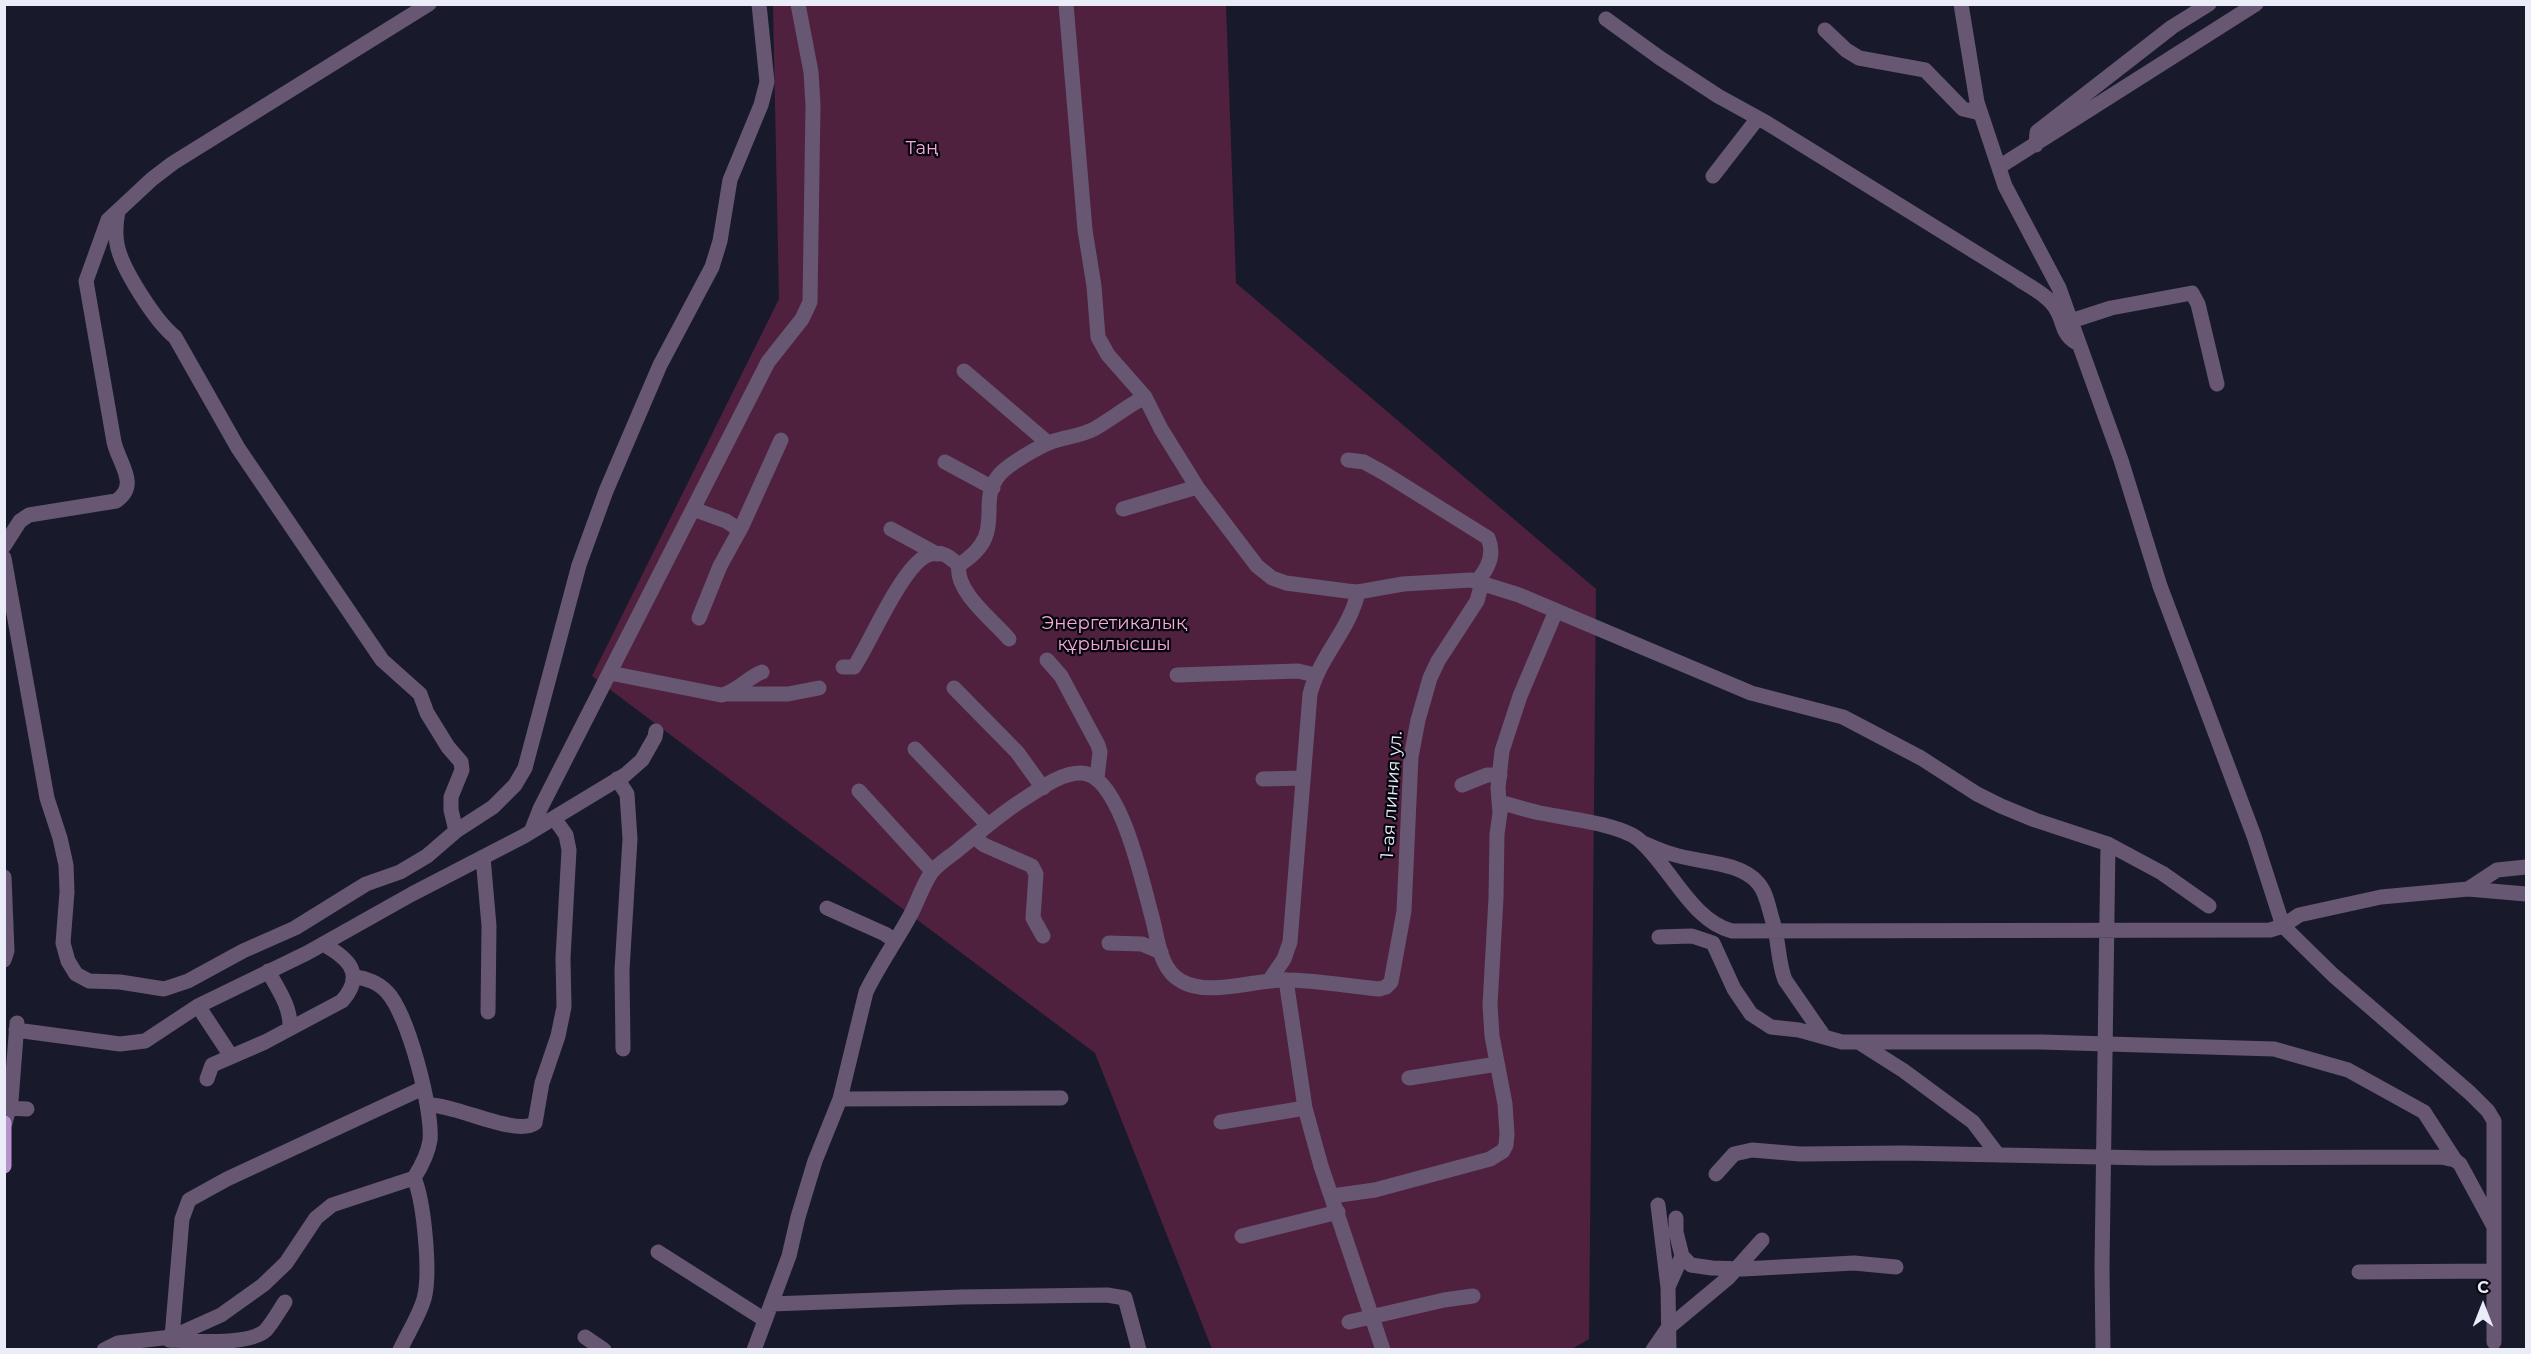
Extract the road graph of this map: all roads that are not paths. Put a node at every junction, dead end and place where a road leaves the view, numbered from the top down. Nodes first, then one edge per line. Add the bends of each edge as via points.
1 (429, 4) edge
2 (759, 4) edge
3 (798, 4) edge
4 (1066, 4) edge
5 (1961, 4) edge
6 (2209, 4) edge
7 (2256, 4) edge
8 (1606, 19) dead end
9 (1825, 30) dead end
10 (1980, 113) junction
11 (1758, 118) junction
12 (2036, 145) junction
13 (2000, 167) junction
14 (1713, 176) dead end
15 (118, 208) junction
16 (2072, 321) junction
17 (2078, 344) junction
18 (964, 371) dead end
19 (2217, 384) dead end
20 (1144, 397) junction
21 (781, 440) dead end
22 (1048, 443) junction
23 (1348, 460) dead end
24 (945, 462) dead end
25 (1197, 487) junction
26 (993, 488) junction
27 (1123, 508) dead end
28 (693, 509) junction
29 (891, 529) dead end
30 (740, 530) junction
31 (4, 546) edge
32 (937, 554) junction
33 (4, 558) edge
34 (959, 564) junction
35 (1479, 582) junction
36 (1358, 592) junction
37 (1556, 611) junction
38 (699, 618) dead end
39 (1009, 639) dead end
40 (1047, 660) dead end
41 (843, 667) dead end
42 (762, 672) dead end
43 (610, 674) junction
44 (1177, 675) dead end
45 (1315, 675) junction
46 (819, 688) dead end
47 (954, 688) dead end
48 (727, 694) junction
49 (656, 731) dead end
50 (915, 749) dead end
51 (1500, 775) junction
52 (1097, 778) junction
53 (1303, 778) junction
54 (617, 779) junction
55 (1263, 779) dead end
56 (1462, 785) dead end
57 (1043, 788) junction
58 (859, 791) dead end
59 (1500, 802) junction
60 (554, 818) junction
61 (987, 825) junction
62 (456, 831) junction
63 (531, 832) junction
64 (974, 837) junction
65 (1641, 843) junction
66 (2108, 844) junction
67 (483, 857) junction
68 (2523, 867) edge
69 (932, 872) junction
70 (4, 878) edge
71 (2468, 889) junction
72 (2522, 894) edge
73 (2209, 906) dead end
74 (827, 908) dead end
75 (2283, 926) junction
76 (2107, 929) junction
77 (1775, 930) junction
78 (1043, 936) dead end
79 (1659, 937) dead end
80 (895, 941) junction
81 (1109, 943) dead end
82 (323, 944) junction
83 (1161, 952) junction
84 (4, 960) edge
85 (268, 971) junction
86 (355, 977) junction
87 (1286, 980) junction
88 (1269, 981) junction
89 (198, 1006) junction
90 (488, 1012) dead end
91 (290, 1028) junction
92 (1823, 1035) junction
93 (1860, 1043) junction
94 (2104, 1043) junction
95 (622, 1049) dead end
96 (231, 1056) junction
97 (1497, 1064) junction
98 (1408, 1078) dead end
99 (207, 1079) dead end
100 (423, 1088) junction
101 (1061, 1098) dead end
102 (840, 1099) junction
103 (428, 1105) junction
104 (1305, 1108) junction
105 (27, 1109) dead end
106 (6, 1118) edge
107 (1221, 1122) dead end
108 (1998, 1155) junction
109 (2104, 1156) junction
110 (2455, 1160) junction
111 (4, 1166) edge
112 (1716, 1174) dead end
113 (414, 1178) junction
114 (1332, 1196) junction
115 (1658, 1205) dead end
116 (1338, 1212) junction
117 (1676, 1218) dead end
118 (2494, 1227) junction
119 (1242, 1236) dead end
120 (1762, 1240) dead end
121 (658, 1252) dead end
122 (1682, 1256) junction
123 (1896, 1267) dead end
124 (1737, 1269) junction
125 (2493, 1271) junction
126 (2359, 1272) dead end
127 (1668, 1287) junction
128 (1473, 1296) dead end
129 (285, 1302) dead end
130 (771, 1304) junction
131 (1370, 1316) junction
132 (765, 1320) junction
133 (1349, 1322) dead end
134 (1668, 1328) junction
135 (585, 1337) dead end
136 (166, 1338) junction
137 (2494, 1342) dead end
138 (104, 1350) edge
139 (400, 1350) edge
140 (604, 1350) edge
141 (754, 1350) edge
142 (1139, 1350) edge
143 (1383, 1350) edge
144 (1653, 1350) edge
145 (1669, 1350) edge
146 (2103, 1350) edge

1 - 15 street via 173,163
2 - 62 street via 767,82 730,180 712,267 660,365 606,491 579,565 525,768 494,807
3 - 28 street via 813,105 810,302 802,319 768,362
4 - 20 street via 1098,337 1108,355
5 - 10 street
6 - 12 street via 2172,27 2060,112 2037,132
7 - 12 street
8 - 11 street via 1670,65
9 - 10 street via 1859,58 1925,70 1963,109
10 - 13 street
11 - 14 street
11 - 17 street via 2043,296 2057,310 2066,334
12 - 13 street
13 - 16 street via 2016,209 2059,288
15 - 31 street via 108,220 86,281 114,442 128,488 116,501 29,515 20,521
15 - 62 street via 116,242 122,262 164,328 175,337 238,448 382,660 420,694 427,713 461,762 462,770 451,797
16 - 17 street
16 - 19 street via 2111,308 2192,293
17 - 75 street via 2121,460 2160,586 2254,836
18 - 22 street
20 - 22 street via 1093,429
20 - 25 street
21 - 30 street
22 - 26 street via 1005,469
23 - 35 street, 1-ая линия ул. via 1364,462 1384,473 1488,538 1489,562
24 - 26 street
25 - 27 street
25 - 36 street via 1257,566 1272,578
26 - 34 street via 990,522 983,544
28 - 30 street
28 - 43 street
29 - 32 street
30 - 38 street
32 - 34 street via 947,555
32 - 41 street via 922,558 887,606 854,667
33 - 62 street via 47,798 66,865 63,943 76,974 89,981 164,988 188,981 295,928 366,884 400,872 427,856
34 - 39 street via 961,584
35 - 36 street via 1403,584
35 - 37 street
35 - 87 street, 1-ая линия ул. via 1477,601 1434,669 1418,720 1411,757 1407,876 1393,979 1378,989
36 - 45 street via 1350,616
37 - 51 street via 1510,725
37 - 66 street via 1751,693 1843,717 2001,806
40 - 52 street via 1062,676 1098,745
42 - 48 street
43 - 48 street
43 - 63 street
44 - 45 street via 1298,671
45 - 53 street
46 - 48 street via 788,694
47 - 57 street via 1017,752
49 - 54 street via 642,760
50 - 61 street
51 - 56 street via 1486,775
51 - 59 street
52 - 57 street via 1078,773
52 - 83 street via 1110,792 1124,826
53 - 55 street
53 - 88 street via 1290,942
54 - 60 street
54 - 95 street via 627,794 629,821
57 - 61 street
58 - 69 street
59 - 65 street via 1620,830
59 - 97 street via 1490,1005
60 - 63 street
60 - 103 street via 566,835 569,850 564,1007 535,1123 516,1127 452,1107
61 - 64 street
63 - 67 street
64 - 69 street
64 - 78 street via 1032,866 1036,874 1033,918
65 - 77 street via 1716,924 1732,931
65 - 77 street via 1753,877 1761,886
66 - 73 street via 2162,873
66 - 76 street
67 - 82 street
67 - 90 street via 489,927
68 - 71 street via 2497,870
69 - 80 street
70 - 84 street
71 - 72 street
71 - 75 street via 2382,897 2299,915
74 - 80 street
75 - 76 street via 2270,930
75 - 118 street via 2488,1111 2495,1131
76 - 77 street
76 - 94 street
77 - 92 street via 1785,980
79 - 92 street via 1692,936 1713,943 1734,989 1760,1022 1771,1028
80 - 102 street via 866,992
81 - 83 street via 1143,944
82 - 85 street
82 - 86 street via 344,958
83 - 88 street via 1175,977 1197,987
85 - 89 street
85 - 91 street via 289,1012
86 - 91 street via 342,1001
86 - 100 street via 377,984 393,1000
87 - 88 street
87 - 104 street
89 - 96 street
89 - 106 street via 145,1041 130,1044 17,1026
91 - 96 street
92 - 93 street via 1831,1040
93 - 94 street
93 - 108 street via 1973,1122
94 - 109 street
94 - 110 street via 2274,1048 2348,1070 2424,1112
96 - 99 street via 212,1065
97 - 98 street
97 - 114 street via 1507,1134 1506,1145 1496,1156 1375,1190
100 - 103 street
100 - 136 street via 189,1200 182,1219
101 - 102 street
102 - 130 street via 815,1161 789,1256
103 - 113 street via 430,1140
104 - 107 street
104 - 114 street
105 - 106 street
106 - 111 main road
108 - 109 street
108 - 112 street via 1743,1151 1734,1154
109 - 110 street
109 - 146 street
110 - 118 street
113 - 136 street via 332,1205 316,1218 286,1263 257,1291 220,1315
113 - 139 street via 424,1227 425,1297
114 - 116 street
115 - 127 street
116 - 119 street
116 - 131 street
117 - 122 street
118 - 125 street
120 - 124 street
121 - 132 street
122 - 124 street via 1691,1265
122 - 127 street
123 - 124 street via 1854,1263
124 - 134 street
125 - 126 street
125 - 137 street
127 - 134 street
128 - 131 street
129 - 136 street via 259,1334 222,1340
130 - 132 street
130 - 142 street via 1107,1295 1125,1298
131 - 133 street
131 - 143 street
132 - 141 street
134 - 144 street
134 - 145 street
135 - 140 street
136 - 138 street via 118,1342

